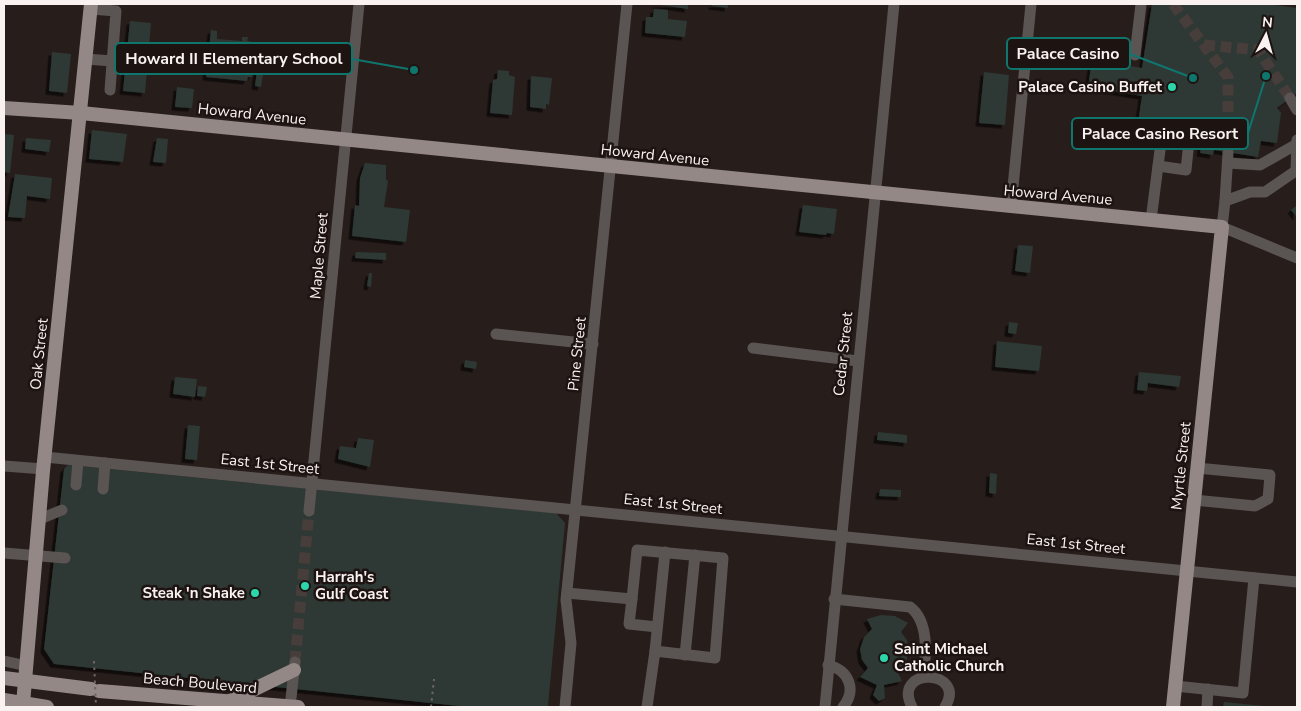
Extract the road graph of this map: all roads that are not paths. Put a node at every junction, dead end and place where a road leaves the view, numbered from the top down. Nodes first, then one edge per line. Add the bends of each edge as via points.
1 (359, 4) edge
2 (627, 4) edge
3 (894, 4) edge
4 (1031, 4) edge
5 (1141, 4) edge
6 (91, 6) edge
7 (1135, 55) dead end
8 (86, 59) junction
9 (112, 61) junction
10 (110, 90) dead end
11 (1290, 98) tunnel mouth
12 (4, 108) edge
13 (1297, 110) edge
14 (80, 113) junction
15 (1163, 127) dead end
16 (1190, 131) dead end
17 (1297, 138) edge
18 (345, 140) junction
19 (1297, 144) edge
20 (1158, 166) junction
21 (611, 167) junction
22 (1297, 170) edge
23 (874, 193) junction
24 (1225, 201) junction
25 (1011, 207) junction
26 (1151, 220) junction
27 (1222, 227) junction
28 (1297, 258) edge
29 (496, 334) dead end
30 (593, 344) junction
31 (754, 348) dead end
32 (858, 360) junction
33 (78, 460) junction
34 (44, 463) junction
35 (106, 463) junction
36 (4, 466) edge
37 (1197, 468) junction
38 (312, 484) junction
39 (76, 485) dead end
40 (103, 489) dead end
41 (1194, 500) junction
42 (62, 510) dead end
43 (576, 510) junction
44 (309, 511) tunnel mouth
45 (40, 520) junction
46 (840, 536) junction
47 (665, 552) junction
48 (4, 553) edge
49 (695, 555) junction
50 (37, 556) junction
51 (65, 558) dead end
52 (1186, 570) junction
53 (1254, 578) junction
54 (1297, 582) edge
55 (567, 593) junction
56 (632, 599) junction
57 (834, 599) junction
58 (657, 627) junction
59 (655, 651) junction
60 (685, 655) junction
61 (4, 661) edge
62 (828, 665) junction
63 (27, 666) junction
64 (295, 666) joint
65 (922, 677) junction
66 (4, 678) edge
67 (26, 682) junction
68 (1175, 686) junction
69 (1208, 689) junction
70 (4, 700) edge
71 (228, 702) junction
72 (23, 706) edge
73 (47, 707) edge
74 (290, 707) edge
75 (298, 707) edge
76 (565, 707) edge
77 (647, 707) edge
78 (824, 707) edge
79 (843, 707) edge
80 (912, 707) edge
81 (945, 707) edge
82 (1173, 707) edge
83 (1207, 707) edge

1 - 18 street, Maple Street
2 - 21 street, Pine Street
3 - 23 street, Cedar Street
4 - 25 street
5 - 7 street
6 - 8 main road, Oak Street
6 - 9 street via 116,11
8 - 9 street
8 - 14 main road, Oak Street
9 - 10 street
11 - 13 street
12 - 14 main road, Howard Avenue
14 - 18 main road, Howard Avenue
14 - 34 main road, Oak Street
15 - 20 street
16 - 20 street via 1186,170
17 - 19 street
18 - 21 main road, Howard Avenue
18 - 38 street, Maple Street
19 - 22 street
19 - 24 street via 1260,165 1228,158
20 - 26 street
21 - 23 main road, Howard Avenue
21 - 30 street, Pine Street
22 - 24 street via 1266,192 1250,192
23 - 25 main road, Howard Avenue
23 - 32 street, Cedar Street
24 - 27 street
25 - 26 main road, Howard Avenue
26 - 27 main road, Howard Avenue
27 - 28 street, Howard Avenue
27 - 37 main road, Myrtle Street
29 - 30 street
30 - 43 street, Pine Street
31 - 32 street
32 - 46 street, Cedar Street
33 - 34 street, East 1st Street
33 - 35 street, East 1st Street
33 - 39 street
34 - 36 street, East 1st Street
34 - 45 main road, Oak Street
35 - 38 street, East 1st Street
35 - 40 street
37 - 41 main road, Myrtle Street
37 - 41 street via 1270,475 1268,499 1255,506
38 - 43 street, East 1st Street
38 - 44 street, Maple Street
41 - 52 main road, Myrtle Street
42 - 45 street
43 - 46 street, East 1st Street
43 - 55 street, Pine Street
45 - 50 main road, Oak Street
46 - 52 street, East 1st Street
46 - 57 street, Cedar Street
47 - 49 street
47 - 56 street via 637,550
47 - 58 street
48 - 50 street
49 - 60 street
49 - 60 street via 723,558 715,658
50 - 51 street
50 - 63 main road, Oak Street
52 - 53 street, East 1st Street
52 - 68 main road, Myrtle Street
53 - 54 street, East 1st Street
53 - 69 street via 1243,693
55 - 56 street
55 - 76 street, Pine Street via 572,643
56 - 58 street via 629,624
57 - 62 street, Cedar Street
57 - 65 street via 910,607 916,612 920,617 925,647
58 - 59 street
59 - 60 street
59 - 77 street
61 - 63 street
62 - 78 street, Cedar Street
62 - 79 street via 844,673 850,683 850,696
63 - 67 main road, Oak Street
64 - 71 main road
64 - 74 street
65 - 80 street via 910,690
65 - 81 street via 936,678 944,684 948,694
66 - 67 main road, Beach Boulevard
67 - 71 main road, Beach Boulevard
67 - 72 main road, Oak Street
68 - 69 street
68 - 82 main road, Myrtle Street
69 - 83 street
70 - 72 main road
71 - 74 main road, Beach Boulevard
72 - 73 main road
74 - 75 main road, Beach Boulevard

